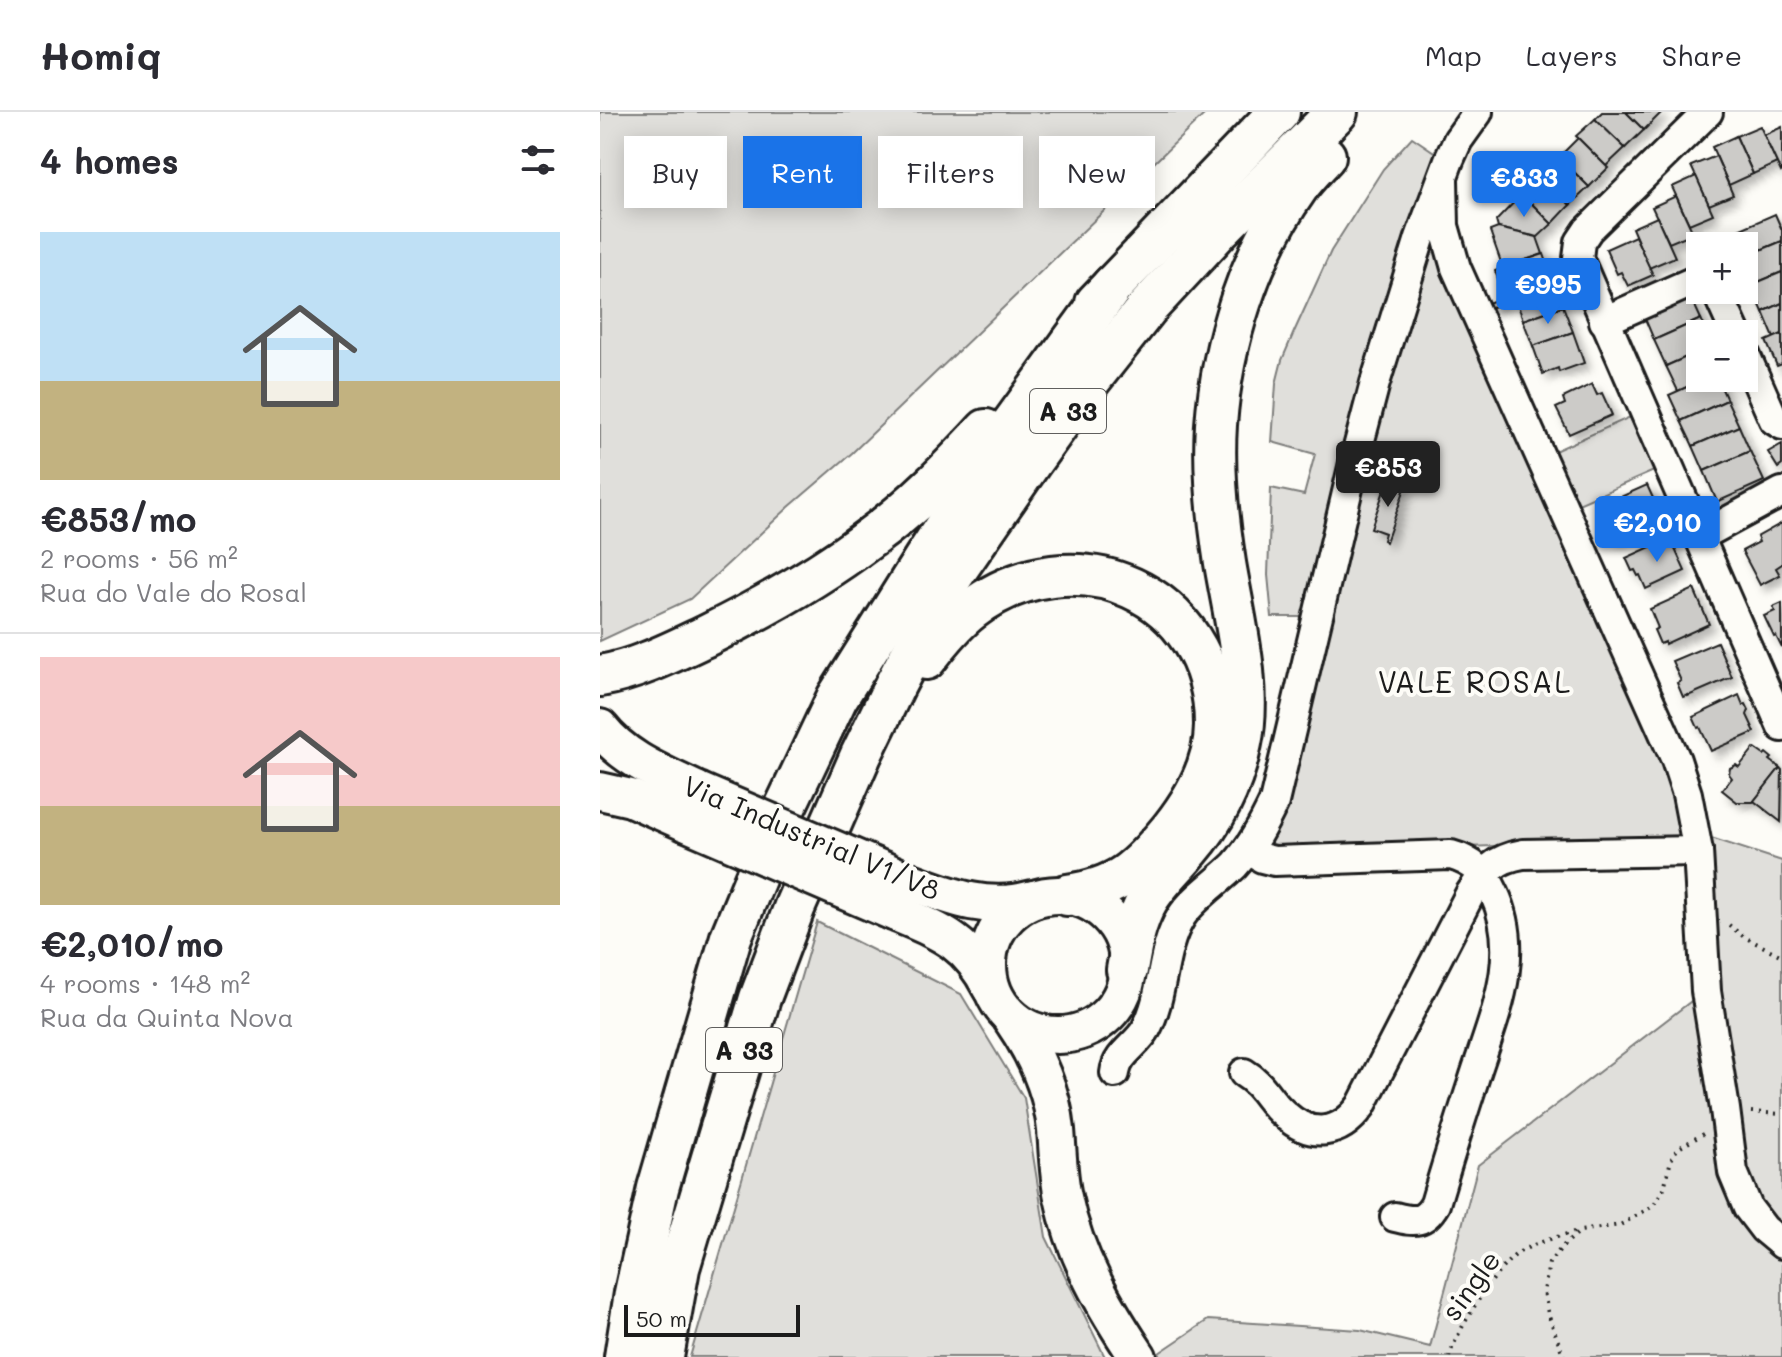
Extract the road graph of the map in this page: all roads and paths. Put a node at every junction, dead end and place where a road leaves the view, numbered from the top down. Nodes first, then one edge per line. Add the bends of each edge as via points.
1 (1279, 112) edge
2 (1337, 112) edge
3 (1364, 112) edge
4 (1478, 112) edge
5 (1708, 112) edge
6 (1443, 179) junction
7 (1113, 285) junction
8 (1686, 285) edge
9 (1604, 321) junction
10 (1758, 384) edge
11 (1782, 425) edge
12 (1782, 492) edge
13 (1699, 537) junction
14 (600, 676) edge
15 (1782, 727) edge
16 (600, 728) edge
17 (861, 755) junction
18 (600, 791) edge
19 (692, 806) junction
20 (1248, 849) junction
21 (1698, 851) junction
22 (1483, 873) junction
23 (1700, 890) junction
24 (1053, 896) junction
25 (902, 897) junction
26 (1782, 956) edge
27 (1127, 970) junction
28 (991, 988) junction
29 (1011, 1018) junction
30 (1092, 1027) junction
31 (1115, 1073) dead end
32 (1244, 1073) dead end
33 (1725, 1109) junction
34 (1782, 1114) edge
35 (1056, 1128) junction
36 (1395, 1217) dead end
37 (1580, 1231) junction
38 (1782, 1244) edge
39 (625, 1357) edge
40 (663, 1357) edge
41 (1138, 1357) edge
42 (1449, 1357) edge
43 (1564, 1357) edge

1 - 7 highway, A 33
2 - 17 highway, A 33 via 1210,239 1087,384 951,578
3 - 27 highway via 1298,186 1276,222 1243,294 1231,335 1216,426 1216,476 1242,673 1243,737 1236,769 1212,821 1148,899
4 - 6 street via 1458,140
5 - 9 street via 1580,242 1578,258
6 - 20 street via 1375,383 1274,802
6 - 21 street via 1444,226 1456,268 1676,760
7 - 14 highway via 964,453 873,537 749,614 661,657
7 - 39 highway, A 33 via 1013,423 916,571 837,698 780,818 731,937 658,1188
8 - 9 street
9 - 13 street
10 - 11 street via 1774,420
12 - 13 street
13 - 15 street
16 - 19 main road, Via Industrial V1/V8
17 - 24 highway via 950,631 968,612 1003,590 1056,574 1090,575 1135,588 1156,601 1186,633 1208,677 1215,726 1204,777 1180,818 1131,871 1106,887
17 - 40 highway, A 33 via 760,998 679,1268
18 - 19 main road, Via Industrial V1/V8
19 - 25 main road, Via Industrial V1/V8, bridge
20 - 22 street via 1274,861 1451,855
20 - 31 street via 1183,913 1170,938 1146,1028 1116,1063
21 - 22 street via 1523,854 1496,862
21 - 23 street
22 - 32 street via 1352,1118 1340,1127 1311,1130 1282,1113
22 - 36 street via 1505,924 1502,991 1435,1204 1422,1219
23 - 26 path via 1723,921
23 - 33 street via 1706,991
24 - 25 main road, Via Industrial V1/V8 via 1009,905
24 - 27 main road via 1103,911 1124,944
24 - 28 main road via 1014,910 995,932 987,959
25 - 28 main road, Via Industrial V1/V8 via 973,958
27 - 30 main road via 1113,1009
28 - 29 main road
29 - 30 main road via 1050,1035
29 - 35 main road via 1039,1068
30 - 35 main road via 1066,1069
33 - 34 path
33 - 37 path, single via 1711,1129 1677,1149 1653,1206 1620,1225
33 - 38 street via 1733,1172 1748,1208
35 - 41 main road via 1062,1196 1072,1232 1098,1294
37 - 42 path, single via 1517,1254 1492,1281
37 - 43 path via 1549,1263 1544,1291

